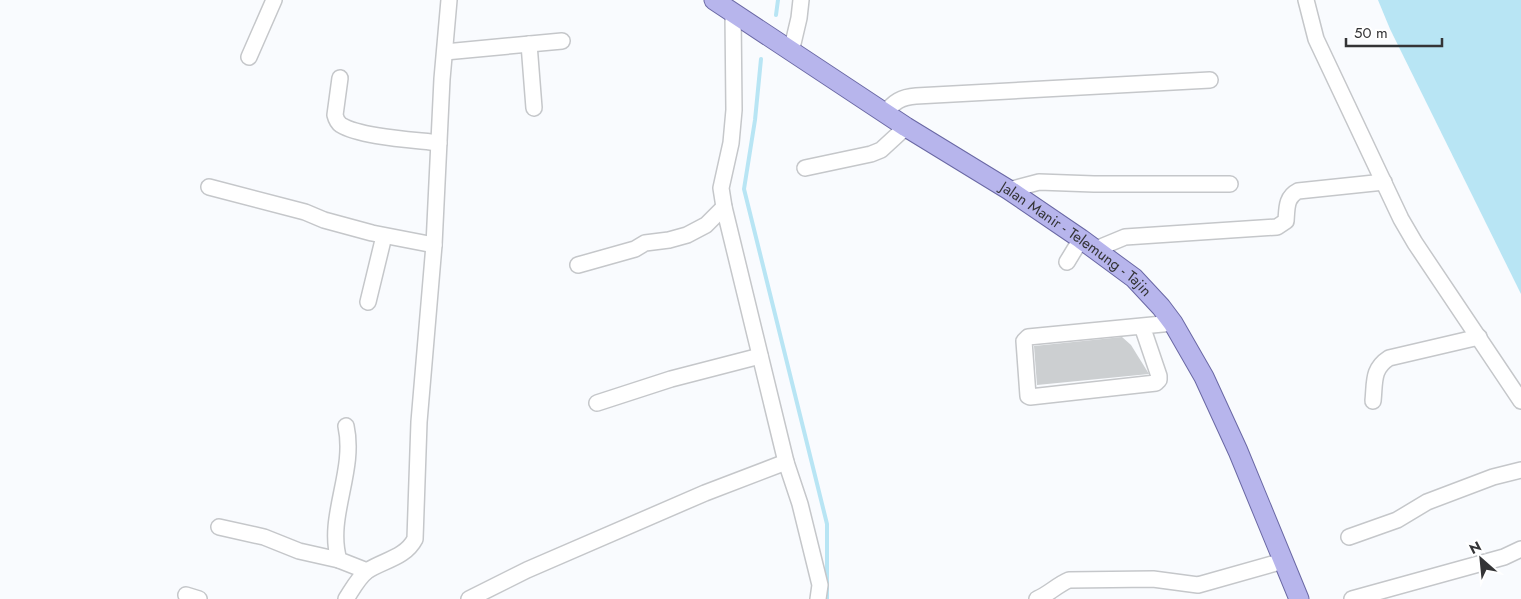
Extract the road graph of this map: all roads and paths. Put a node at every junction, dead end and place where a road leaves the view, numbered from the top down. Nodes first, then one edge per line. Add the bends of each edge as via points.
1 (274, 0) edge
2 (449, 0) edge
3 (714, 0) edge
4 (801, 0) edge
5 (1306, 0) edge
6 (733, 13) junction
7 (562, 40) dead end
8 (529, 44) junction
9 (445, 52) junction
10 (791, 52) junction
11 (249, 57) dead end
12 (340, 78) dead end
13 (1210, 80) dead end
14 (534, 108) dead end
15 (885, 113) junction
16 (906, 127) junction
17 (439, 143) junction
18 (805, 168) dead end
19 (1384, 182) junction
20 (1230, 184) dead end
21 (209, 187) dead end
22 (1009, 190) junction
23 (724, 207) junction
24 (384, 236) junction
25 (1088, 244) junction
26 (434, 245) junction
27 (1067, 262) dead end
28 (578, 265) dead end
29 (368, 302) dead end
30 (1172, 323) junction
31 (1142, 326) junction
32 (1479, 338) junction
33 (760, 356) junction
34 (1373, 401) dead end
35 (1521, 401) edge
36 (597, 403) dead end
37 (346, 426) dead end
38 (786, 462) junction
39 (1521, 470) edge
40 (219, 527) dead end
41 (1349, 537) dead end
42 (1521, 549) edge
43 (339, 560) junction
44 (1283, 561) junction
45 (367, 571) junction
46 (346, 599) edge
47 (469, 599) edge
48 (818, 599) edge
49 (1037, 599) edge
50 (1299, 599) edge
51 (1352, 599) edge

1 - 11 street
2 - 9 street
3 - 6 main road, Jalan Manir - Telemung - Tajin
4 - 10 street
5 - 19 street via 1316,39
6 - 10 main road, Jalan Manir - Telemung - Tajin
6 - 23 street via 734,110 731,144 721,188
7 - 8 street
8 - 9 street
8 - 14 street
9 - 17 street
10 - 15 main road, Jalan Manir - Telemung - Tajin
12 - 17 street via 335,115 341,125 372,135
13 - 15 street via 903,97
15 - 16 main road, Jalan Manir - Telemung - Tajin
16 - 18 street via 881,150
16 - 22 main road, Jalan Manir - Telemung - Tajin
17 - 26 street
19 - 25 street via 1298,191 1288,200 1286,221 1277,227 1125,237
19 - 32 street via 1415,242
20 - 22 street via 1039,182
21 - 24 street
22 - 25 main road, Jalan Manir - Telemung - Tajin
23 - 28 street via 706,225 687,235 646,243
23 - 33 street
24 - 26 street
24 - 29 street
25 - 27 street
25 - 30 main road, Jalan Manir - Telemung - Tajin via 1134,278
26 - 45 street via 419,422 415,539 403,554
30 - 31 street
30 - 44 main road, Jalan Manir - Telemung - Tajin via 1204,377
31 - 31 street via 1025,338 1028,396 1156,383 1159,376
32 - 34 street via 1389,358 1376,369
32 - 35 street
33 - 36 street via 671,379
33 - 38 street
37 - 43 street via 345,481 337,517 336,550
38 - 47 street via 705,493 527,570
38 - 48 street via 820,585
39 - 41 street via 1427,502 1396,520
40 - 43 street
42 - 51 street via 1504,557
43 - 45 street
44 - 49 street via 1198,584 1153,579 1069,580
44 - 50 main road, Jalan Manir - Telemung - Tajin
45 - 46 street

